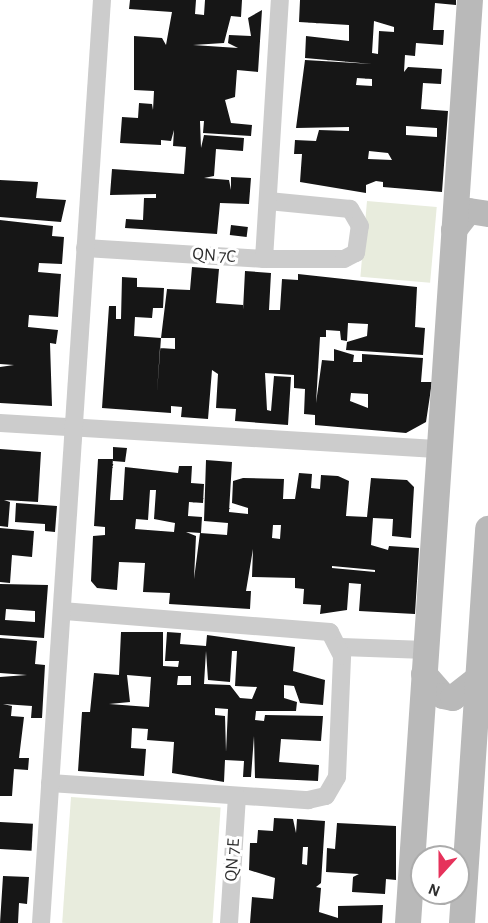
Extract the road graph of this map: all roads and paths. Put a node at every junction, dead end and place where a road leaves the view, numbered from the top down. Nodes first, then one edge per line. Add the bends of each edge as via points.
1 (102, 0) edge
2 (280, 0) edge
3 (470, 0) edge
4 (268, 201) junction
5 (488, 214) edge
6 (454, 230) junction
7 (85, 248) junction
8 (264, 259) junction
9 (0, 423) edge
10 (75, 425) junction
11 (440, 449) junction
12 (488, 529) edge
13 (65, 611) junction
14 (340, 646) junction
15 (425, 662) junction
16 (479, 678) junction
17 (50, 783) junction
18 (237, 797) junction
19 (41, 923) edge
20 (229, 923) edge
21 (408, 923) edge
22 (462, 923) edge

1 - 7 street
2 - 4 street
3 - 6 main road
4 - 8 street
4 - 8 street, QN 7C via 350,209 360,226 359,244 344,259
5 - 6 main road via 469,211
6 - 11 main road
7 - 8 street, QN 7C
7 - 10 street
9 - 10 street
10 - 11 street
10 - 13 street
11 - 15 main road
12 - 16 main road
13 - 14 street via 318,629 330,632
13 - 17 street
14 - 15 street
14 - 18 street via 333,788 326,796 308,800
15 - 16 main road via 443,696 453,698
15 - 21 main road
16 - 22 main road
17 - 18 street
17 - 19 street
18 - 20 street, QN 7E

